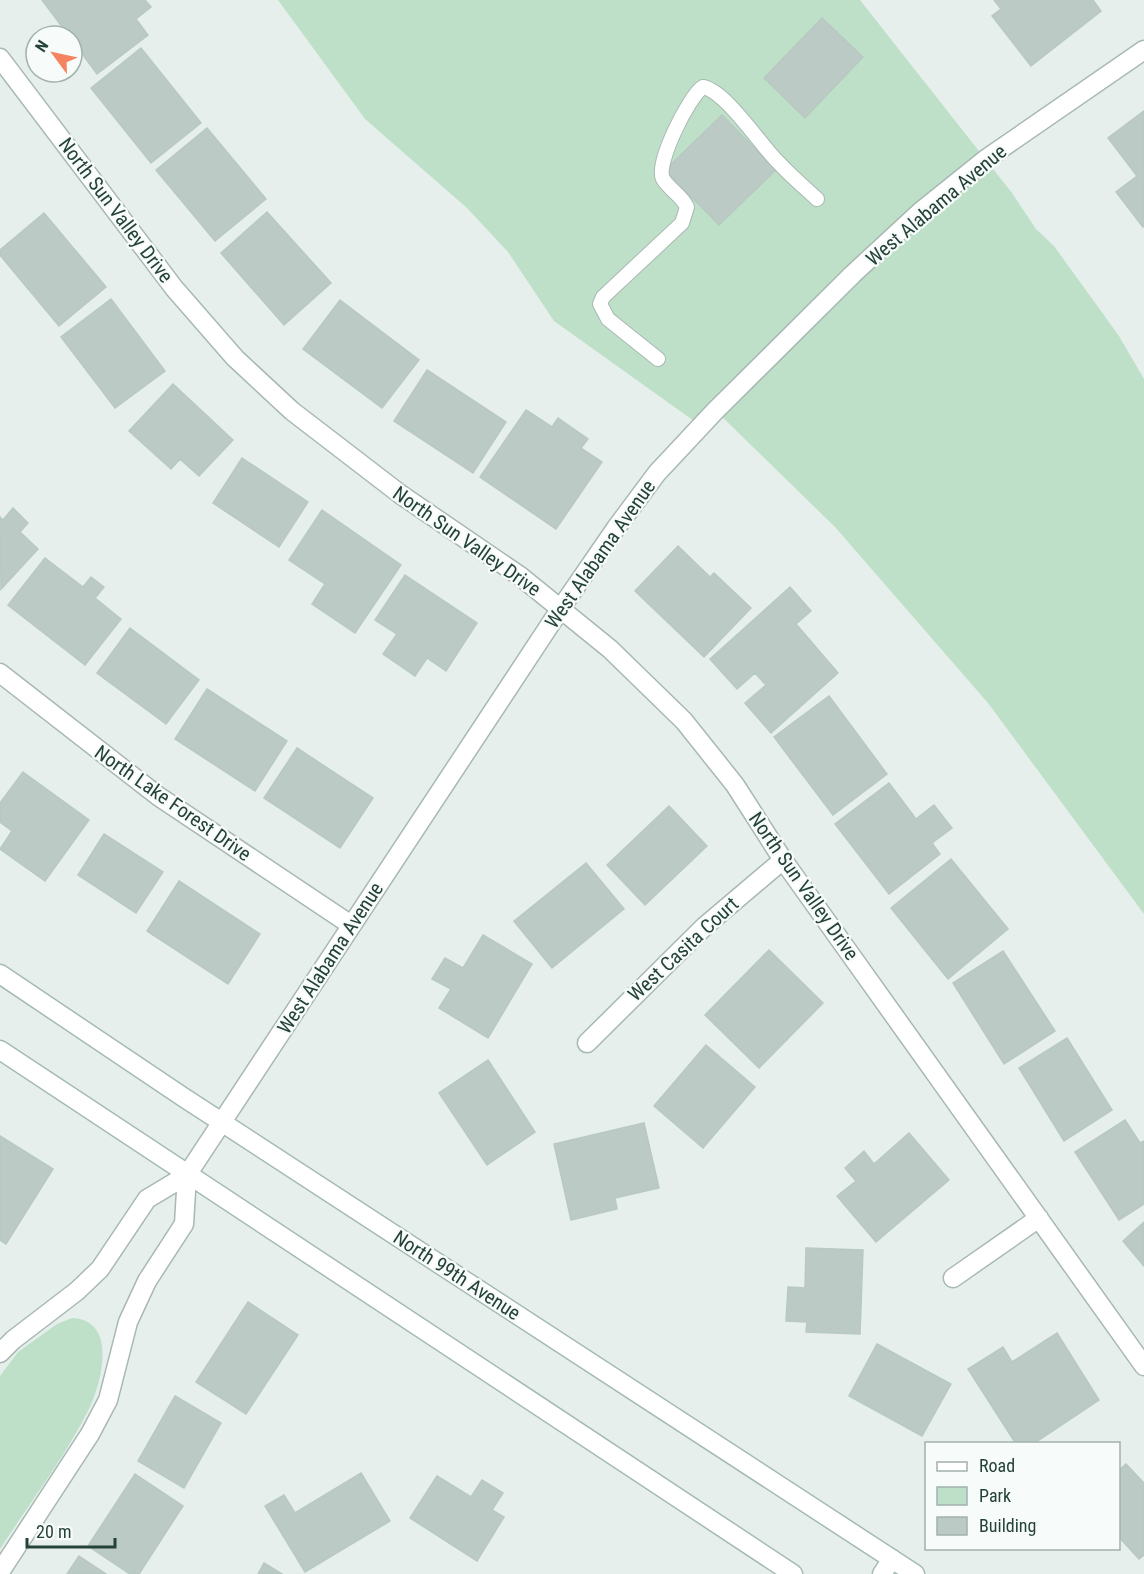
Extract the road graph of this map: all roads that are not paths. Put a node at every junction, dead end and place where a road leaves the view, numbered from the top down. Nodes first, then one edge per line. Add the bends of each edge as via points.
1 (1144, 50) edge
2 (0, 58) edge
3 (817, 199) dead end
4 (658, 359) dead end
5 (561, 608) junction
6 (0, 673) edge
7 (783, 860) junction
8 (351, 925) junction
9 (0, 974) edge
10 (587, 1043) dead end
11 (0, 1050) edge
12 (221, 1122) junction
13 (187, 1175) junction
14 (1039, 1218) junction
15 (953, 1278) dead end
16 (0, 1353) edge
17 (1144, 1366) edge
18 (887, 1566) edge
19 (0, 1572) edge
20 (793, 1574) edge
21 (915, 1574) edge

1 - 5 street, West Alabama Avenue via 986,159 920,212 854,274 657,473
2 - 5 street, North Sun Valley Drive via 174,288 235,358 292,411 346,453
3 - 4 lane via 778,163 726,103 708,88 696,92 673,132 662,171 663,179 687,207 682,223 600,304 608,319
5 - 7 street, North Sun Valley Drive via 684,721 735,785
5 - 8 street, West Alabama Avenue
6 - 8 street, North Lake Forest Drive via 158,796
7 - 10 street, West Casita Court via 705,926
7 - 14 street, North Sun Valley Drive
8 - 12 street, West Alabama Avenue
9 - 12 street, North 99th Avenue
11 - 13 street
12 - 13 street, West Alabama Avenue
12 - 18 street, North 99th Avenue
13 - 16 street, West Alabama Avenue via 147,1199 100,1269
13 - 19 street, West Alabama Avenue via 184,1224 147,1281 128,1322 108,1400
13 - 20 street
14 - 15 street
14 - 17 street, North Sun Valley Drive
18 - 21 street, North 99th Avenue

